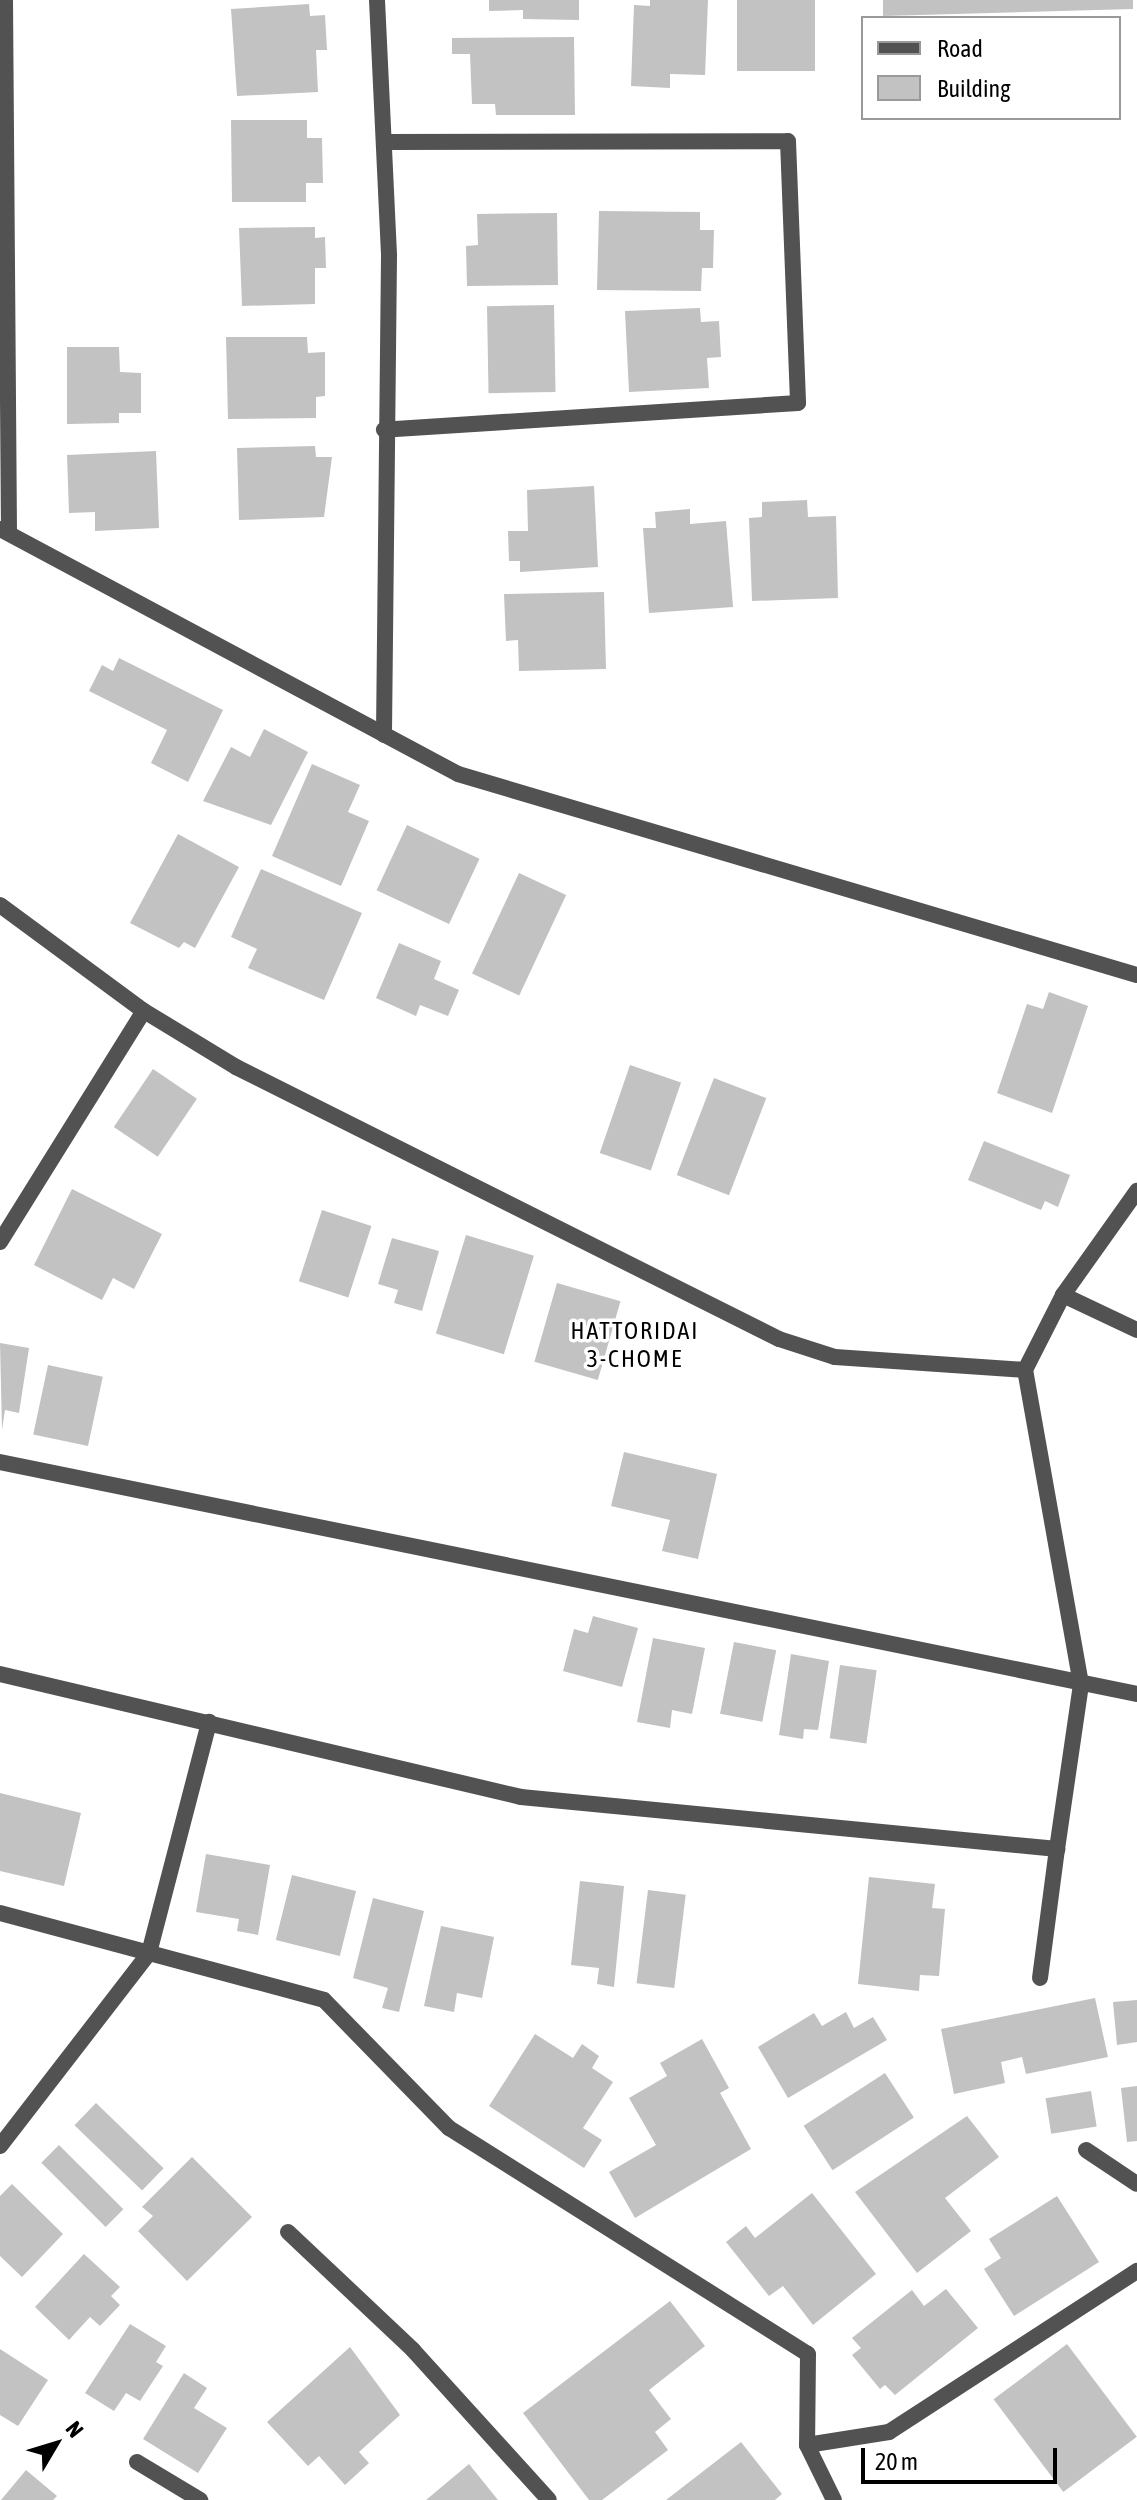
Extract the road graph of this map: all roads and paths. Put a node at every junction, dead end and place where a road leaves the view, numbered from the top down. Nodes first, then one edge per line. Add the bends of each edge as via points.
1 (5, 0) edge
2 (377, 0) edge
3 (384, 142) junction
4 (384, 430) junction
5 (4, 531) edge
6 (384, 735) junction
7 (0, 905) edge
8 (1137, 975) edge
9 (144, 1011) junction
10 (1137, 1191) edge
11 (0, 1242) edge
12 (1063, 1295) junction
13 (1137, 1330) edge
14 (1025, 1370) junction
15 (0, 1462) edge
16 (0, 1674) edge
17 (1081, 1684) junction
18 (1137, 1694) edge
19 (209, 1722) junction
20 (1057, 1849) junction
21 (0, 1913) edge
22 (149, 1953) junction
23 (1040, 1978) dead end
24 (0, 2146) edge
25 (1086, 2150) dead end
26 (1137, 2184) edge
27 (288, 2232) dead end
28 (1137, 2271) edge
29 (807, 2445) junction
30 (137, 2462) dead end
31 (200, 2500) edge
32 (549, 2500) edge
33 (834, 2500) edge

1 - 5 street
2 - 3 street
3 - 4 street
3 - 4 street via 788,141 798,403
4 - 6 street
5 - 6 street
6 - 8 street via 458,774
7 - 9 street
9 - 11 street
9 - 14 street via 236,1067 779,1339 835,1357
10 - 12 street
12 - 13 street
12 - 14 street
14 - 17 street
15 - 17 street
16 - 19 street
17 - 18 street
17 - 20 street
19 - 20 street via 521,1797
19 - 22 street
20 - 23 street
21 - 22 street
22 - 24 street
22 - 29 street via 324,2000 449,2128 808,2354
25 - 26 street
27 - 32 street via 413,2350
28 - 29 street via 889,2432
29 - 33 street
30 - 31 street

